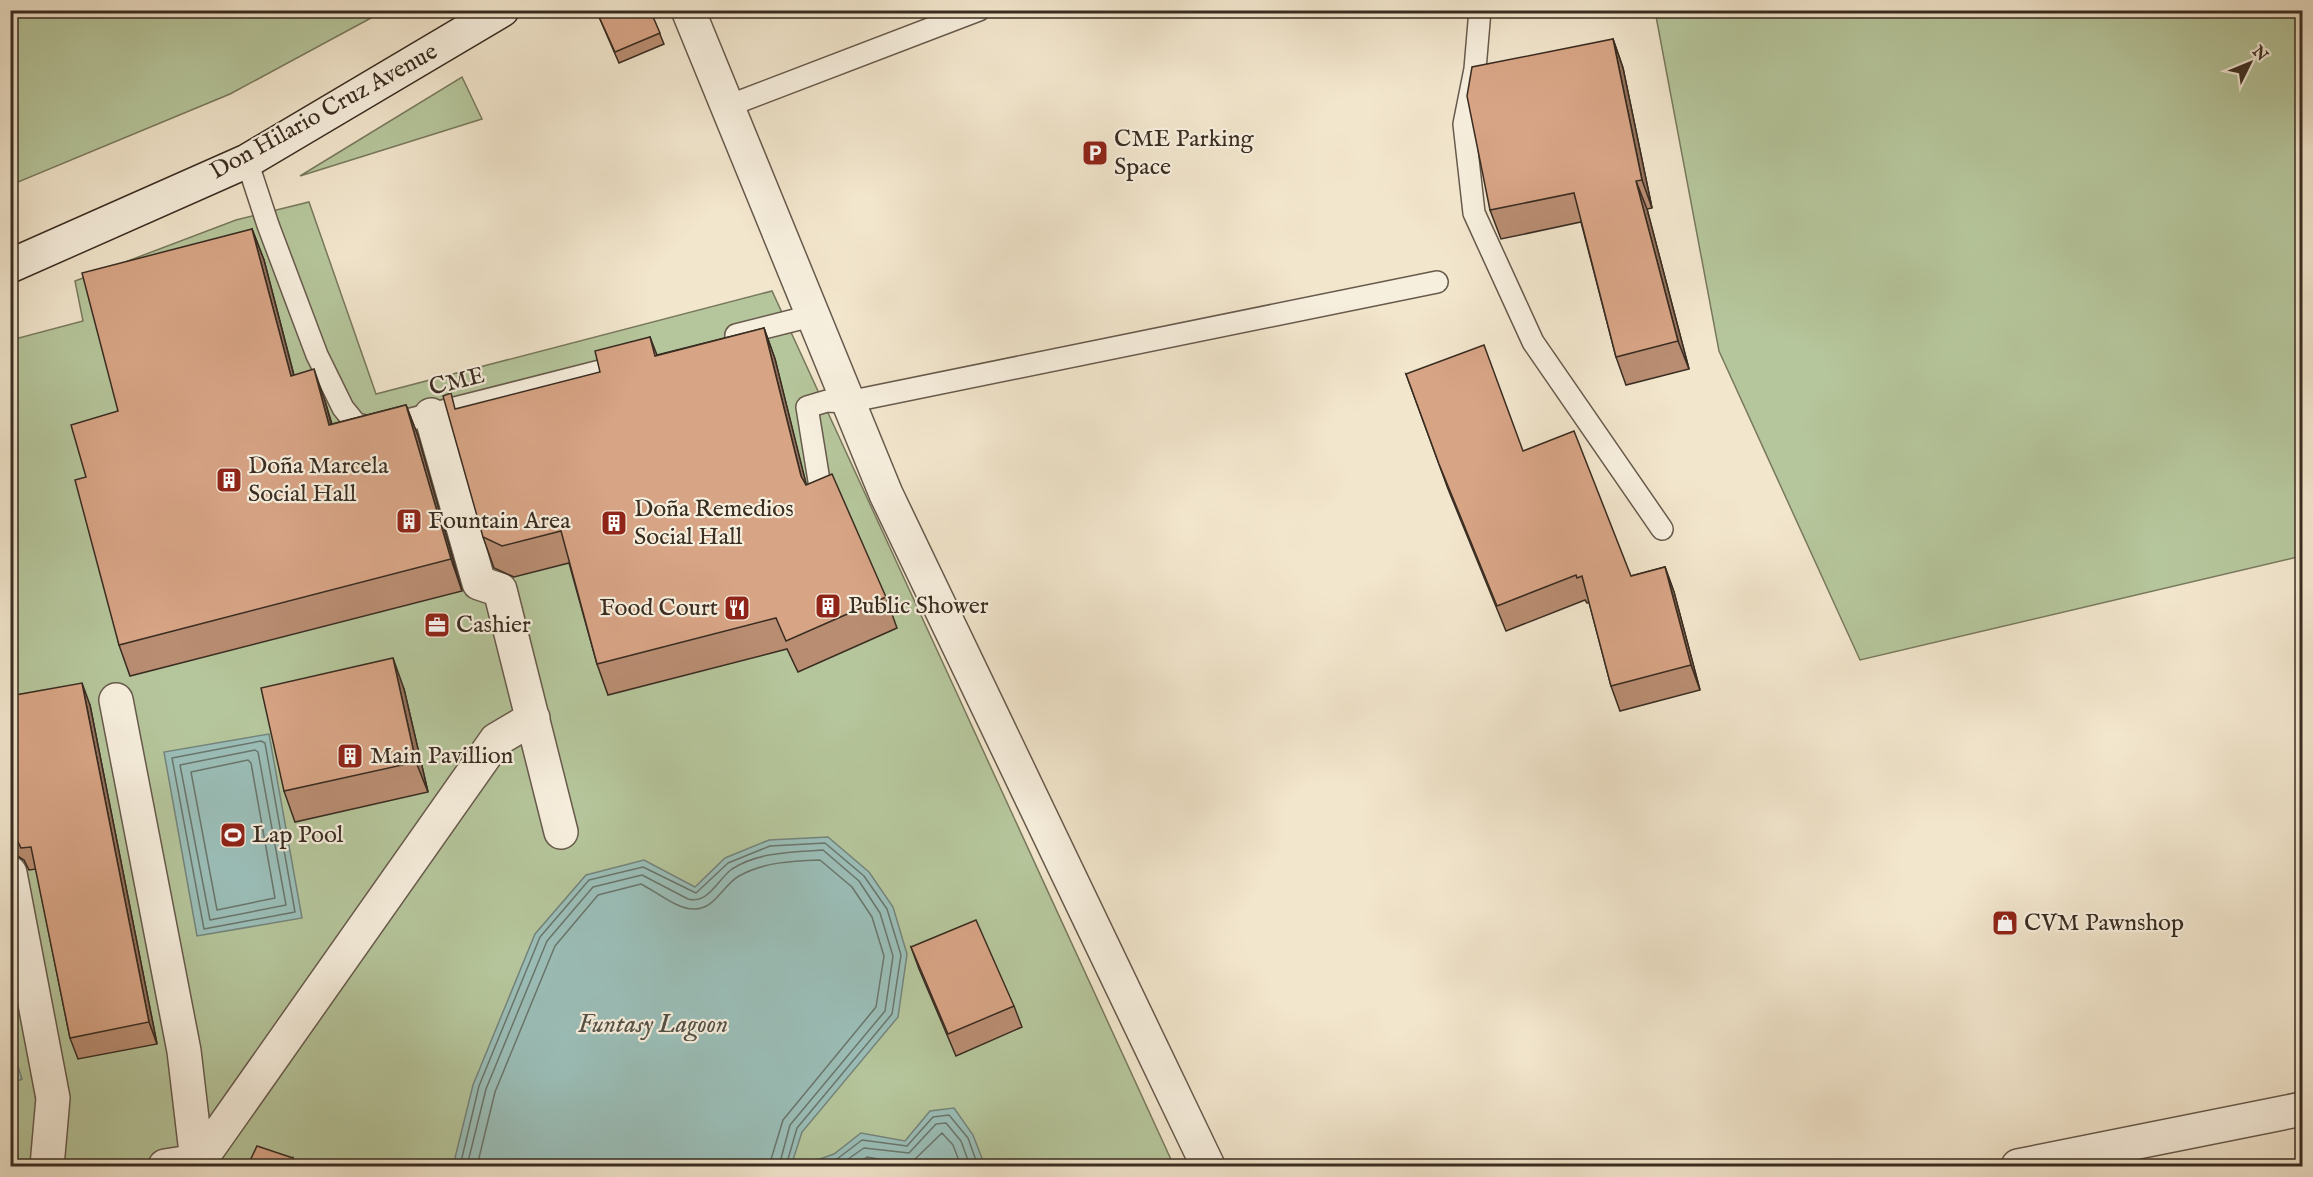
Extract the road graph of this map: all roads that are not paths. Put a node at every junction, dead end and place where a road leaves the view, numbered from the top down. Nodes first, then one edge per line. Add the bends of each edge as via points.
1 (502, 10) edge
2 (688, 10) edge
3 (979, 10) edge
4 (1480, 10) edge
5 (728, 106) junction
6 (247, 161) junction
7 (10, 266) edge
8 (1437, 282) dead end
9 (811, 316) junction
10 (719, 340) edge
11 (650, 358) edge
12 (848, 402) junction
13 (431, 414) junction
14 (822, 499) edge
15 (1662, 529) dead end
16 (116, 700) dead end
17 (533, 718) junction
18 (561, 832) dead end
19 (10, 873) edge
20 (2302, 1108) edge
21 (196, 1164) edge
22 (47, 1167) edge
23 (165, 1167) edge
24 (1208, 1167) edge
25 (2018, 1167) edge

1 - 6 street, Don Hilario Cruz Avenue
2 - 5 street
3 - 5 lane
4 - 15 lane via 1464,124 1474,213 1533,342
5 - 9 street
6 - 7 street, Don Hilario Cruz Avenue
6 - 13 lane, CME via 317,355 343,408 356,424 375,428
8 - 12 lane
9 - 10 lane
9 - 12 street
11 - 13 lane, CME
12 - 14 lane via 827,401 807,407
12 - 24 street via 886,494
13 - 17 street via 479,583 500,590
16 - 21 street via 184,1052
17 - 18 street
17 - 21 street via 496,740
19 - 22 street via 53,1098
20 - 25 street
21 - 23 street

